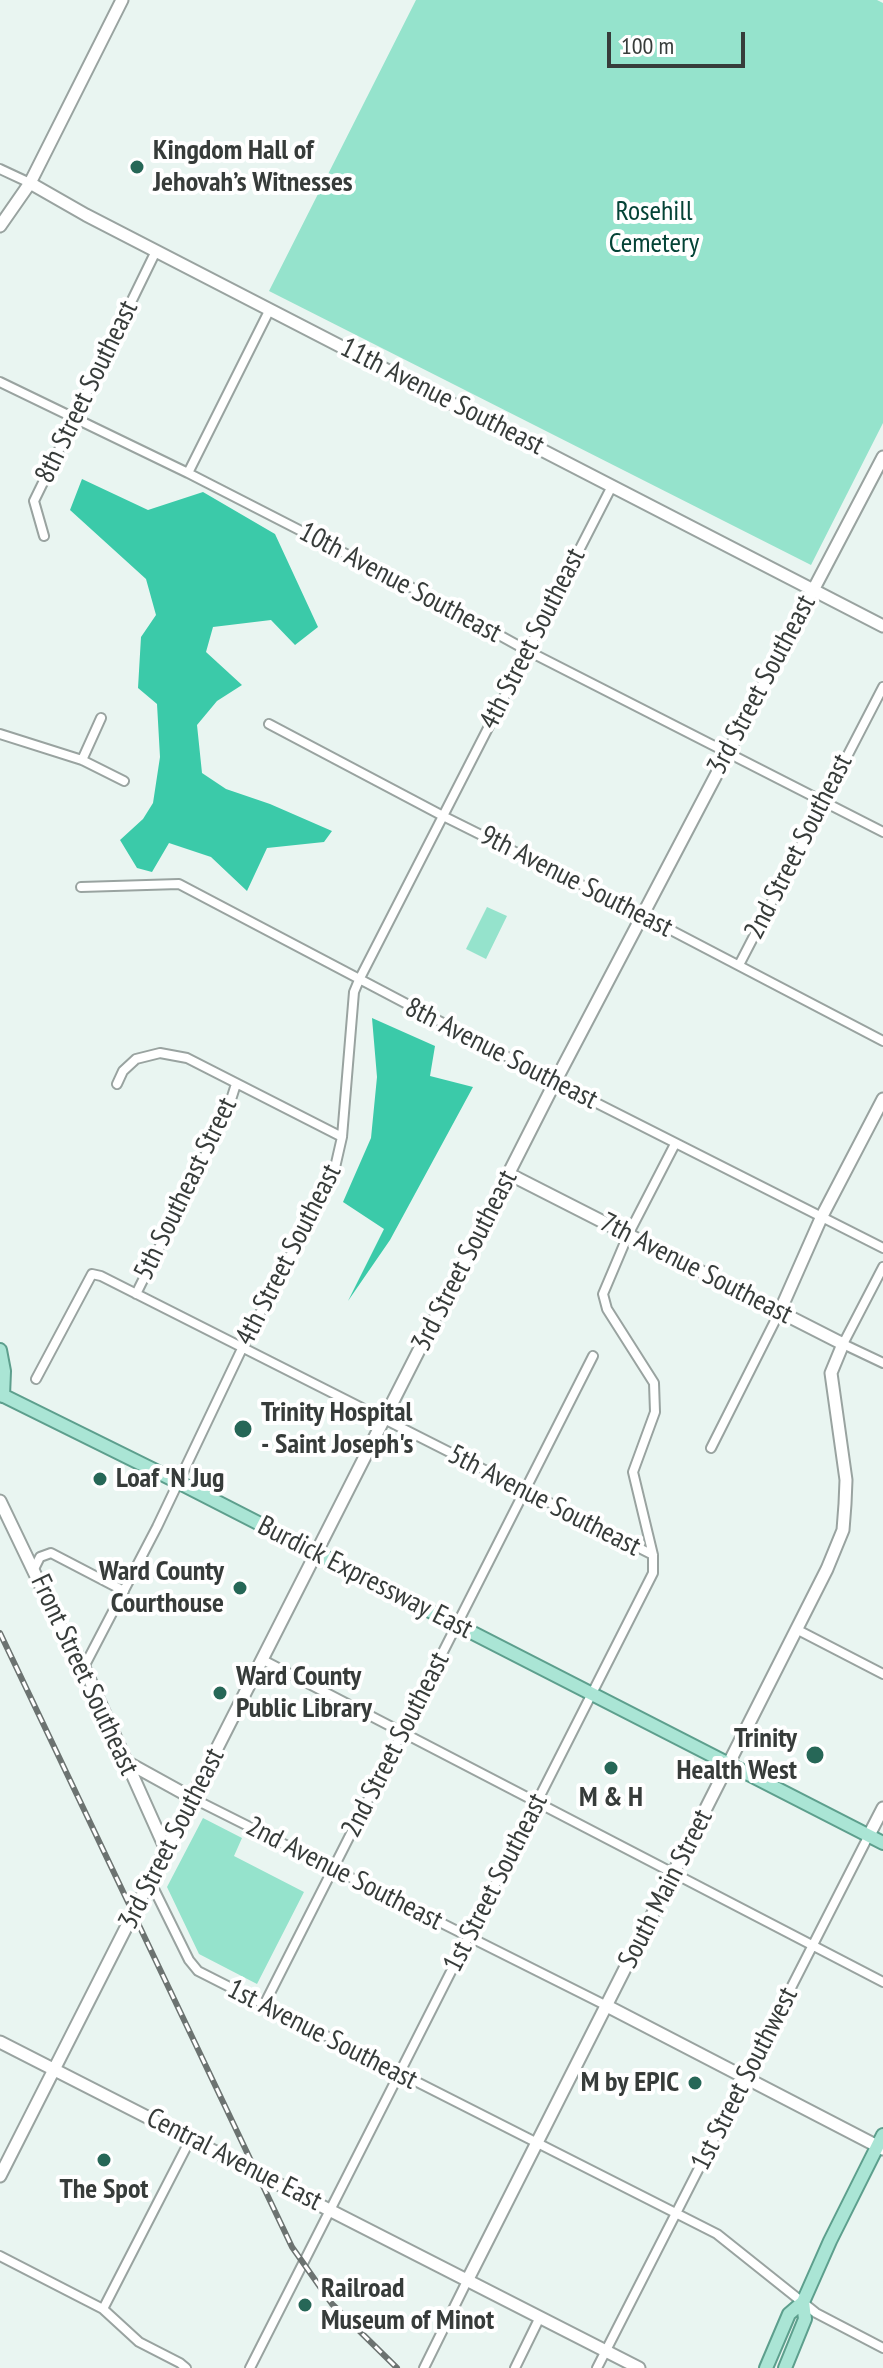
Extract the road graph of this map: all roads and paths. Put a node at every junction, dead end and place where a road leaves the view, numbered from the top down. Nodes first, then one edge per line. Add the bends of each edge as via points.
1 (122, 0) edge
2 (0, 169) edge
3 (30, 183) junction
4 (0, 226) edge
5 (156, 251) junction
6 (270, 309) junction
7 (0, 382) edge
8 (74, 417) junction
9 (883, 457) edge
10 (880, 471) edge
11 (188, 473) junction
12 (612, 486) junction
13 (44, 536) dead end
14 (812, 590) junction
15 (883, 626) edge
16 (528, 651) junction
17 (883, 687) edge
18 (101, 718) dead end
19 (269, 724) dead end
20 (0, 734) edge
21 (726, 752) junction
22 (82, 760) junction
23 (124, 781) dead end
24 (823, 801) junction
25 (443, 816) junction
26 (883, 832) edge
27 (81, 887) dead end
28 (642, 915) junction
29 (739, 965) junction
30 (359, 980) junction
31 (883, 1041) edge
32 (555, 1082) junction
33 (117, 1084) dead end
34 (236, 1084) junction
35 (883, 1099) edge
36 (342, 1137) junction
37 (675, 1144) junction
38 (509, 1174) junction
39 (822, 1216) junction
40 (628, 1235) junction
41 (883, 1248) edge
42 (883, 1267) edge
43 (136, 1294) junction
44 (780, 1311) junction
45 (843, 1344) junction
46 (242, 1348) junction
47 (0, 1350) edge
48 (593, 1356) dead end
49 (883, 1363) edge
50 (36, 1379) dead end
51 (1, 1398) edge
52 (384, 1420) junction
53 (711, 1448) dead end
54 (178, 1482) junction
55 (523, 1491) junction
56 (0, 1501) edge
57 (316, 1553) junction
58 (653, 1555) junction
59 (34, 1569) junction
60 (124, 1591) junction
61 (458, 1625) junction
62 (796, 1629) junction
63 (263, 1660) junction
64 (84, 1667) junction
65 (883, 1674) edge
66 (592, 1694) junction
67 (402, 1731) junction
68 (125, 1761) junction
69 (729, 1764) junction
70 (192, 1798) junction
71 (539, 1802) junction
72 (883, 1808) edge
73 (868, 1837) junction
74 (883, 1843) edge
75 (166, 1850) junction
76 (334, 1868) junction
77 (673, 1874) junction
78 (150, 1881) junction
79 (469, 1937) junction
80 (813, 1946) junction
81 (883, 1982) edge
82 (264, 2005) junction
83 (607, 2006) junction
84 (0, 2042) edge
85 (55, 2070) junction
86 (398, 2074) junction
87 (747, 2077) junction
88 (191, 2138) junction
89 (537, 2143) junction
90 (881, 2143) edge
91 (0, 2176) edge
92 (331, 2208) junction
93 (677, 2213) junction
94 (0, 2256) edge
95 (468, 2279) junction
96 (803, 2302) junction
97 (103, 2309) junction
98 (540, 2317) junction
99 (883, 2348) edge
100 (607, 2351) junction
101 (186, 2368) edge
102 (250, 2368) edge
103 (424, 2368) edge
104 (515, 2368) edge
105 (597, 2368) edge
106 (639, 2368) edge
107 (766, 2368) edge
108 (785, 2368) edge

1 - 3 street
2 - 3 street, 11th Avenue Southeast
3 - 4 street
3 - 5 street, 11th Avenue Southeast
5 - 6 street, 11th Avenue Southeast
5 - 8 street, 8th Street Southeast
6 - 11 street
6 - 12 street, 11th Avenue Southeast
7 - 8 street, 10th Avenue Southeast
8 - 11 street, 10th Avenue Southeast
8 - 13 street, 8th Street Southeast via 34,501
9 - 10 street, 3rd Street Southeast
10 - 14 street, 3rd Street Southeast
11 - 16 street, 10th Avenue Southeast
12 - 14 street, 11th Avenue Southeast
12 - 16 street, 4th Street Southeast
14 - 15 street, 11th Avenue Southeast
14 - 21 street, 3rd Street Southeast
16 - 21 street, 10th Avenue Southeast
16 - 25 street, 4th Street Southeast
17 - 24 street, 2nd Street Southeast
18 - 22 street
19 - 25 street, 9th Avenue Southeast
20 - 22 street
21 - 24 street, 10th Avenue Southeast
21 - 28 street, 3rd Street Southeast
22 - 23 street
24 - 26 street, 10th Avenue Southeast
24 - 29 street, 2nd Street Southeast
25 - 28 street, 9th Avenue Southeast
25 - 30 street, 4th Street Southeast
27 - 30 street, 8th Avenue Southeast via 179,884
28 - 29 street, 9th Avenue Southeast
28 - 32 street, 3rd Street Southeast
29 - 31 street, 9th Avenue Southeast
30 - 32 street, 8th Avenue Southeast
30 - 36 street, 4th Street Southeast
32 - 37 street, 8th Avenue Southeast
32 - 38 street, 3rd Street Southeast
33 - 34 street via 136,1059 160,1053 187,1058
34 - 36 street
34 - 43 street, 5th Southeast Street
35 - 39 street
36 - 46 street, 4th Street Southeast via 334,1172
37 - 39 street, 8th Avenue Southeast
37 - 40 street
38 - 40 street, 7th Avenue Southeast
38 - 52 street, 3rd Street Southeast
39 - 41 street, 8th Avenue Southeast
39 - 44 street
40 - 44 street, 7th Avenue Southeast
40 - 58 street via 603,1294 654,1383 655,1412 633,1472
42 - 45 street, South Main Street
43 - 46 street, 5th Avenue Southeast
43 - 50 street, 5th Avenue Southeast via 92,1274
44 - 45 street, 7th Avenue Southeast
44 - 53 street
45 - 49 street, 7th Avenue Southeast
45 - 62 street, South Main Street via 831,1373 846,1480 843,1530
46 - 52 street, 5th Avenue Southeast
46 - 54 street, 4th Street Southeast
47 - 51 main road
48 - 55 street, 2nd Street Southeast
51 - 54 main road, Burdick Expressway East
52 - 55 street, 5th Avenue Southeast
52 - 57 street, 3rd Street Southeast
54 - 57 main road, Burdick Expressway East
54 - 60 street, 4th Street Southeast
55 - 58 street, 5th Avenue Southeast
55 - 61 street, 2nd Street Southeast
56 - 59 street, Front Street Southeast
57 - 61 main road, Burdick Expressway East
57 - 63 street, 3rd Street Southeast
58 - 66 street, 1st Street Southeast via 653,1573
59 - 60 street via 40,1557 51,1553
59 - 64 street, Front Street Southeast
60 - 64 street, 4th Street Southeast
61 - 66 main road, Burdick Expressway East
61 - 67 street, 2nd Street Southeast
62 - 65 street
62 - 69 street, South Main Street
63 - 67 street
63 - 70 street, 3rd Street Southeast
64 - 68 street, Front Street Southeast
66 - 69 main road, Burdick Expressway East
66 - 71 street, 1st Street Southeast
67 - 71 street
67 - 76 street, 2nd Street Southeast
68 - 70 street, 2nd Avenue Southeast
68 - 75 street, Front Street Southeast
69 - 73 main road, Burdick Expressway East
69 - 77 street, South Main Street
70 - 75 street, 3rd Street Southeast
70 - 76 street, 2nd Avenue Southeast
71 - 77 street
71 - 79 street, 1st Street Southeast
72 - 73 street, 1st Street Southwest
73 - 74 main road, Burdick Expressway East
73 - 80 street, 1st Street Southwest
75 - 78 street, 3rd Street Southeast
76 - 79 street, 2nd Avenue Southeast
76 - 82 street, 2nd Street Southeast
77 - 80 street
77 - 83 street, South Main Street
78 - 82 street, 1st Avenue Southeast via 198,1971
78 - 85 street, 3rd Street Southeast
79 - 83 street, 2nd Avenue Southeast
79 - 86 street, 1st Street Southeast
80 - 81 street
80 - 87 street, 1st Street Southwest
82 - 86 street, 1st Avenue Southeast
83 - 87 street
83 - 89 street, South Main Street
84 - 85 street, Central Avenue East
85 - 88 street, Central Avenue East
85 - 91 street, 3rd Street Southeast
86 - 89 street, 1st Avenue Southeast
86 - 92 street, 1st Street Southeast
87 - 90 street
87 - 93 street, 1st Street Southwest
88 - 92 street, Central Avenue East
88 - 97 street
89 - 93 street, 1st Avenue Southeast
89 - 95 street, South Main Street
90 - 96 main road
92 - 95 street, Central Avenue East
92 - 102 street, 1st Street Southeast
93 - 96 street, 1st Avenue Southeast via 729,2242
93 - 100 street, 1st Street Southwest
94 - 97 street
95 - 98 street, Central Avenue East
95 - 103 street
96 - 99 street, 1st Avenue Southeast
96 - 107 main road via 789,2314
96 - 108 main road via 805,2319
97 - 101 street via 139,2342
98 - 100 street, Central Avenue East
98 - 104 street
100 - 105 street, 1st Street Southwest
100 - 106 street, Central Avenue East

